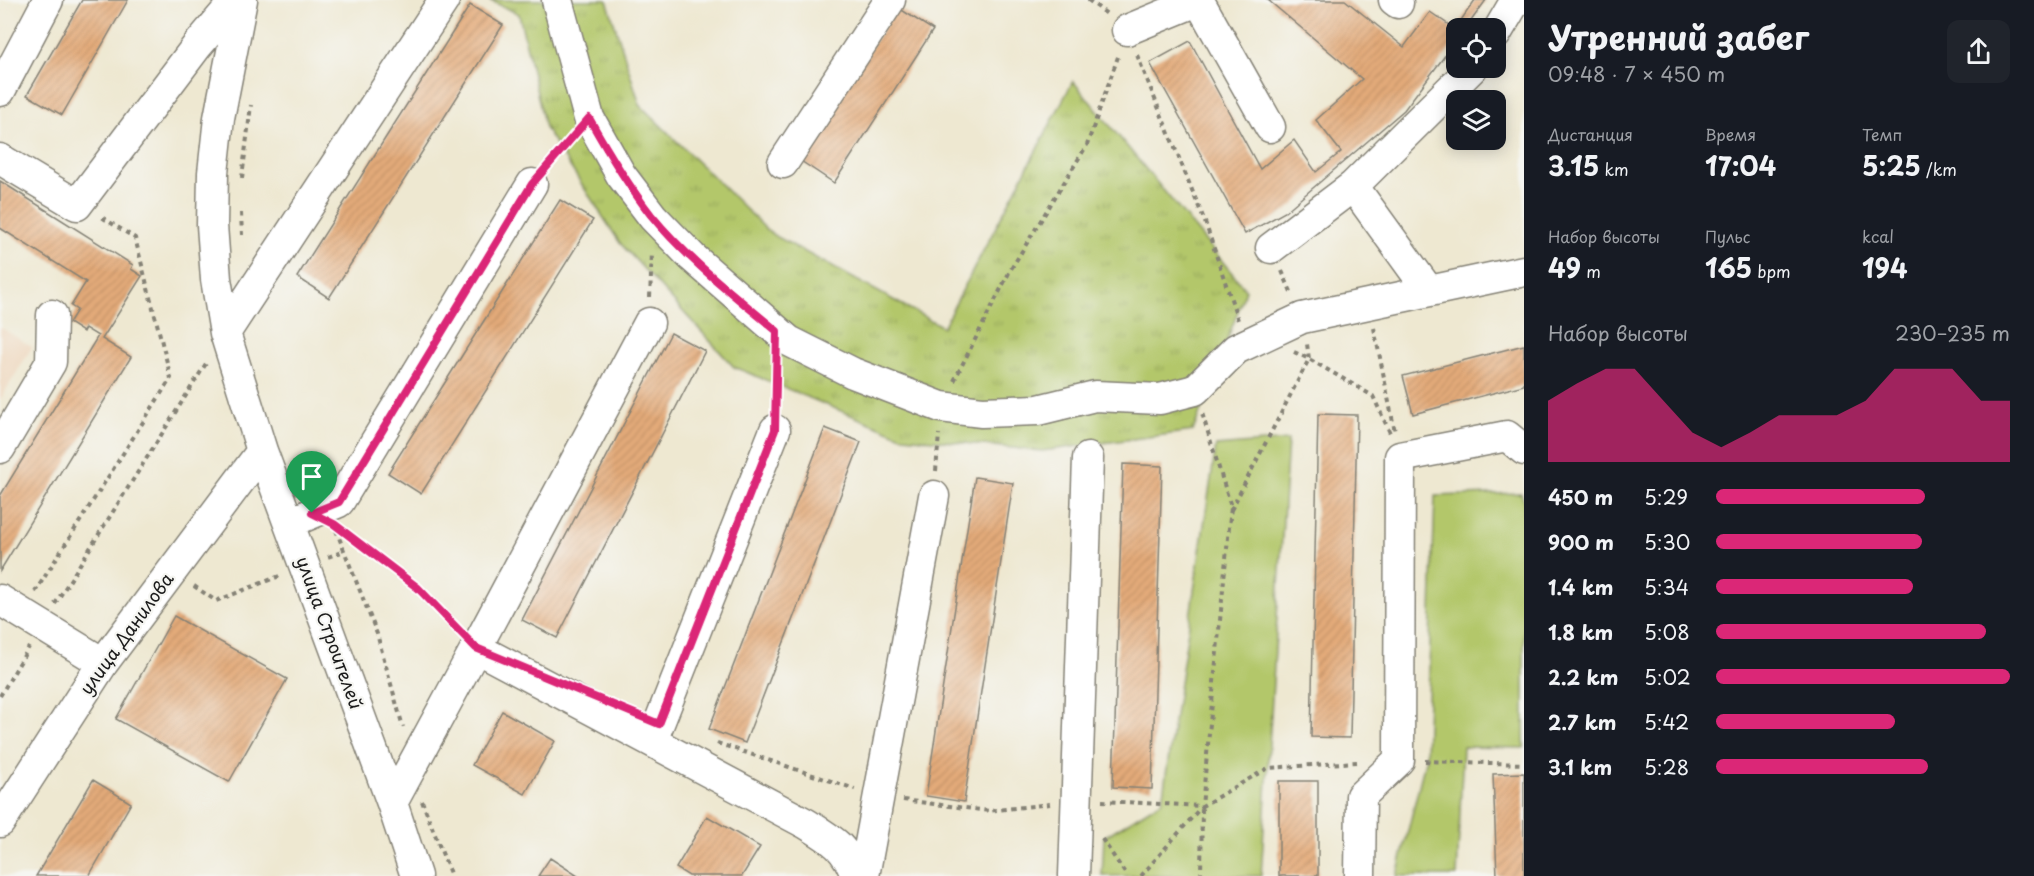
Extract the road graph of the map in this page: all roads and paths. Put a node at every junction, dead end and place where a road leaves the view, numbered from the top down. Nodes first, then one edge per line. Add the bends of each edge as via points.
1 (48, 0) edge
2 (236, 0) edge
3 (242, 0) edge
4 (444, 0) edge
5 (557, 0) edge
6 (890, 0) edge
7 (1199, 0) edge
8 (1516, 0) edge
9 (1505, 18) edge
10 (1127, 30) joint
11 (1462, 78) edge
12 (0, 91) edge
13 (589, 118) junction
14 (1270, 127) dead end
15 (0, 159) edge
16 (783, 163) dead end
17 (532, 184) joint
18 (1353, 186) junction
19 (99, 216) dead end
20 (653, 217) junction
21 (1271, 248) joint
22 (1524, 271) edge
23 (1429, 291) junction
24 (1369, 304) junction
25 (52, 315) dead end
26 (1302, 318) junction
27 (649, 323) joint
28 (777, 331) junction
29 (225, 333) junction
30 (1195, 390) junction
31 (941, 406) junction
32 (775, 430) joint
33 (0, 448) edge
34 (1524, 450) edge
35 (262, 451) junction
36 (1400, 457) junction
37 (1088, 458) dead end
38 (934, 496) joint
39 (1230, 513) junction
40 (289, 523) junction
41 (195, 587) dead end
42 (216, 601) dead end
43 (21, 613) edge
44 (476, 648) junction
45 (103, 663) junction
46 (0, 696) edge
47 (652, 741) junction
48 (714, 742) dead end
49 (1399, 760) junction
50 (413, 764) junction
51 (1524, 764) edge
52 (879, 797) junction
53 (1077, 801) junction
54 (392, 803) junction
55 (1202, 806) junction
56 (0, 822) edge
57 (416, 876) edge
58 (451, 876) edge
59 (856, 876) edge
60 (864, 876) edge
61 (1074, 876) edge
62 (1141, 876) edge
63 (1201, 876) edge
64 (1360, 876) edge

1 - 12 street
2 - 15 street via 77,205
3 - 29 street, улица Строителей via 219,118 213,173 216,279
4 - 29 street
5 - 13 street
6 - 16 street
7 - 10 street
7 - 14 street
8 - 9 street
10 - 31 path via 1087,144 1011,269
11 - 18 street
13 - 17 path
13 - 20 street via 621,175
17 - 40 street via 339,502
18 - 21 street
18 - 23 street
19 - 43 path via 135,238 171,378
20 - 27 path
20 - 28 street via 692,257
21 - 26 path
22 - 23 street
23 - 24 street
24 - 26 street
24 - 36 path
25 - 33 street via 51,362
26 - 30 street via 1236,349
26 - 39 path via 1309,359
27 - 44 street
28 - 31 street via 853,373
28 - 32 path
29 - 35 street, улица Строителей
29 - 43 path
30 - 31 street via 1160,399 1095,396 1038,410 982,412
30 - 39 path
31 - 38 path
32 - 47 street
34 - 36 street via 1507,436
35 - 40 street, улица Строителей
35 - 45 street, улица Данилова
36 - 49 street
37 - 53 street
38 - 52 street
39 - 55 path
40 - 54 street, улица Строителей
41 - 42 path
43 - 45 street
43 - 46 path
44 - 47 street
44 - 50 street
44 - 50 path via 418,588 334,524 377,634
45 - 56 street, улица Данилова
47 - 59 street via 838,843 852,862
48 - 52 path
49 - 51 path
49 - 55 path via 1268,768
49 - 64 street via 1361,796
50 - 54 street
50 - 58 path via 417,787
52 - 53 path via 989,811
52 - 60 street
53 - 55 path
53 - 61 street
54 - 57 street, улица Строителей
55 - 62 path
55 - 63 path

